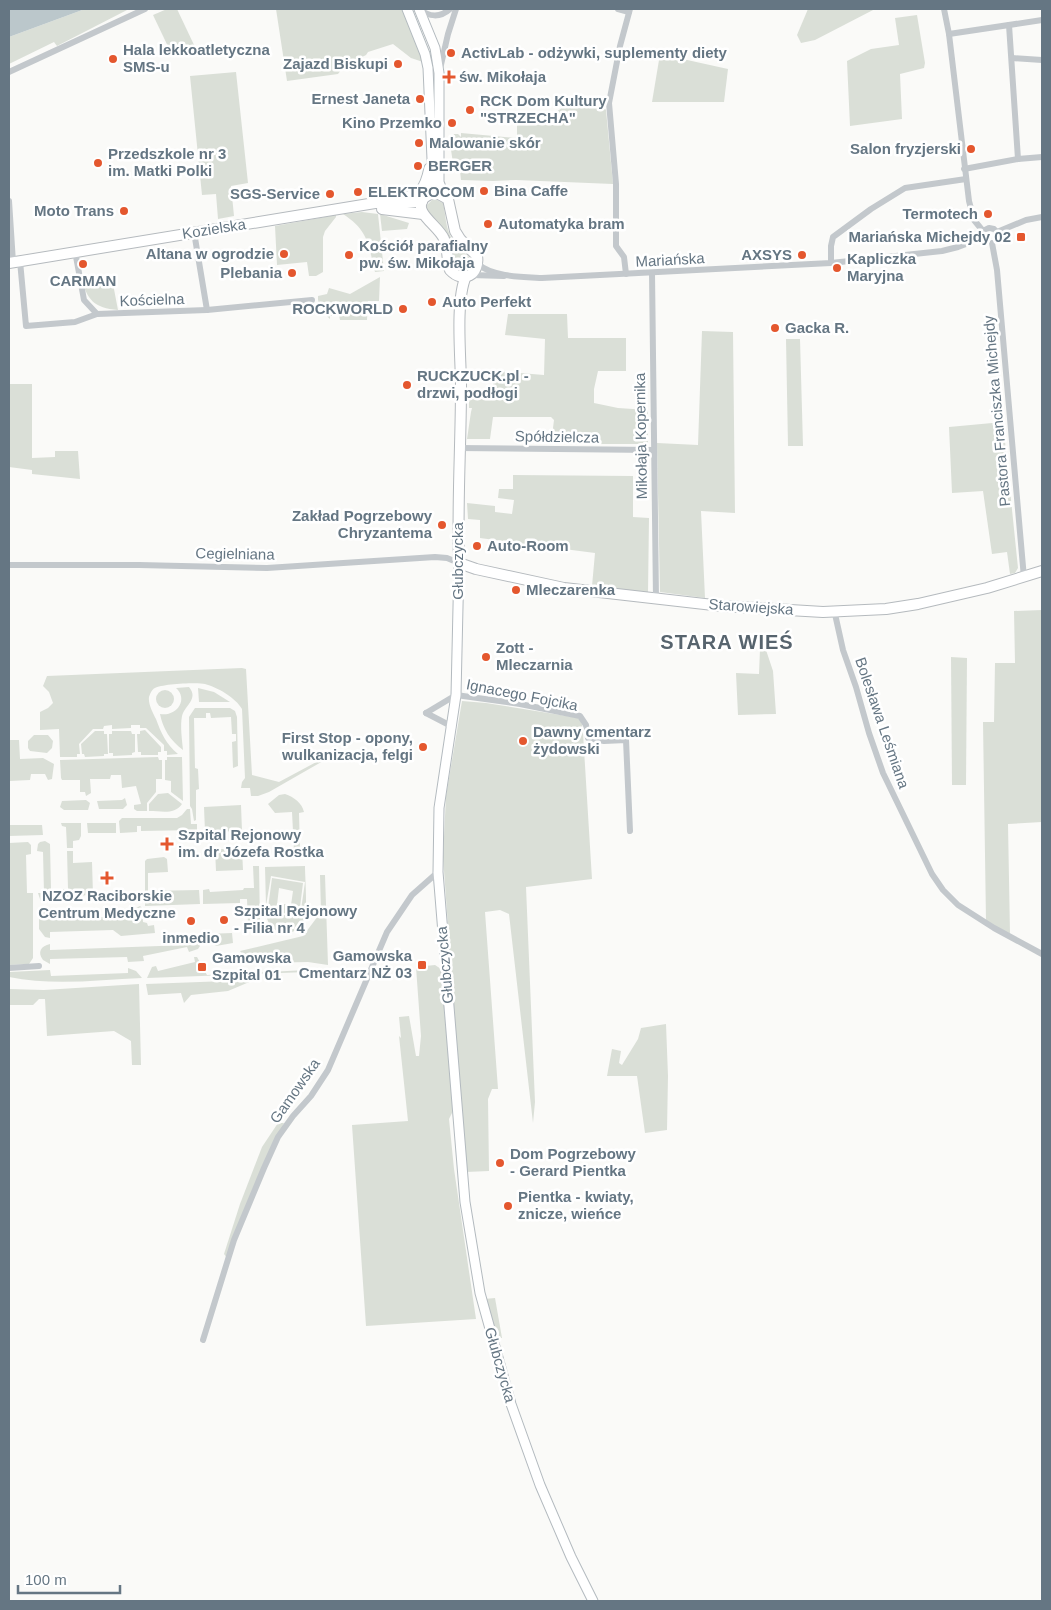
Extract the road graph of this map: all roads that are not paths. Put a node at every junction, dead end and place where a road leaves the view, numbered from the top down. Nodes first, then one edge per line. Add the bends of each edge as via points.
1 (145, 9) edge
2 (407, 9) edge
3 (419, 9) edge
4 (450, 9) edge
5 (456, 9) edge
6 (618, 9) edge
7 (944, 9) edge
8 (629, 10) edge
9 (1042, 20) edge
10 (1009, 25) junction
11 (949, 34) junction
12 (1012, 58) junction
13 (1042, 60) edge
14 (9, 72) edge
15 (440, 73) junction
16 (431, 156) junction
17 (1042, 156) edge
18 (1018, 159) junction
19 (964, 169) junction
20 (966, 179) junction
21 (444, 195) junction
22 (425, 198) junction
23 (9, 201) edge
24 (375, 203) junction
25 (361, 206) junction
26 (422, 214) junction
27 (1042, 217) edge
28 (194, 232) junction
29 (997, 232) junction
30 (983, 234) junction
31 (992, 243) junction
32 (75, 251) junction
33 (14, 262) edge
34 (831, 263) junction
35 (478, 264) junction
36 (652, 272) junction
37 (454, 274) junction
38 (626, 274) junction
39 (469, 276) junction
40 (510, 276) junction
41 (312, 300) dead end
42 (460, 306) junction
43 (207, 310) junction
44 (97, 314) junction
45 (459, 448) junction
46 (654, 450) junction
47 (459, 563) junction
48 (9, 565) edge
49 (1042, 572) edge
50 (1024, 578) junction
51 (656, 599) junction
52 (835, 614) dead end
53 (456, 695) junction
54 (452, 727) junction
55 (630, 831) dead end
56 (438, 872) junction
57 (1042, 954) edge
58 (39, 966) dead end
59 (9, 968) edge
60 (203, 1340) dead end
61 (593, 1601) edge

1 - 14 street
2 - 16 main road via 426,54
3 - 4 street via 437,16
3 - 15 main road via 435,48
5 - 15 street
6 - 8 street
7 - 11 street
8 - 38 street via 609,103 616,184 616,246 624,257
9 - 10 street
10 - 11 street
10 - 12 street
11 - 19 street
12 - 13 street
12 - 18 street
15 - 21 main road via 439,182
16 - 22 main road via 433,182
16 - 24 main road via 421,191
17 - 18 street
18 - 19 street
19 - 20 street
20 - 30 street via 974,220
20 - 34 street via 905,188 871,209 833,237
21 - 22 main road, Kozielska via 438,193
21 - 35 main road via 449,201 455,231 475,253
22 - 24 main road, Kozielska via 415,203
22 - 26 main road
23 - 33 street
24 - 25 main road, Kozielska
25 - 26 main road, Kozielska
25 - 28 main road, Kozielska
26 - 37 main road, Głubczycka via 442,235 449,268
27 - 29 street
28 - 32 main road, Kozielska
28 - 43 street, Kościelna
29 - 30 street via 989,228
29 - 31 street via 997,239
30 - 31 street via 986,242
30 - 34 street, Mariańska via 947,250
31 - 50 street, Pastora Franciszka Michejdy
32 - 33 main road, Kozielska
32 - 44 street via 84,300
33 - 44 street, Kościelna via 26,326 75,322
34 - 36 street, Mariańska
35 - 39 main road, Głubczycka
35 - 40 street, Mariańska
36 - 38 street, Mariańska
36 - 46 street, Mikołaja Kopernika
37 - 39 main road
37 - 42 main road, Głubczycka
38 - 40 street, Mariańska via 542,278
39 - 40 street, Mariańska
39 - 42 main road, Głubczycka via 462,287
41 - 43 street, Kościelna
42 - 45 main road, Głubczycka
43 - 44 street, Kościelna
45 - 46 street, Spółdzielcza
45 - 47 main road, Głubczycka
46 - 51 street, Mikołaja Kopernika
47 - 48 street, Cegielniana via 435,557 267,568
47 - 51 main road, Starowiejska via 553,586
47 - 53 main road, Głubczycka
49 - 50 main road, Starowiejska
50 - 51 main road, Starowiejska via 886,609 796,611
52 - 57 street, Bolesława Leśmiana via 843,650 883,774 932,874 958,904
53 - 54 main road, Głubczycka
53 - 54 street via 426,713
53 - 55 street, Ignacego Fojcika via 580,716 586,725 588,738 626,740
54 - 56 main road, Głubczycka via 439,808
56 - 60 street, Gamowska via 412,895 387,932 328,1070 278,1137 234,1240
56 - 61 main road, Głubczycka via 461,1172 480,1293 511,1404 540,1485
58 - 59 street

